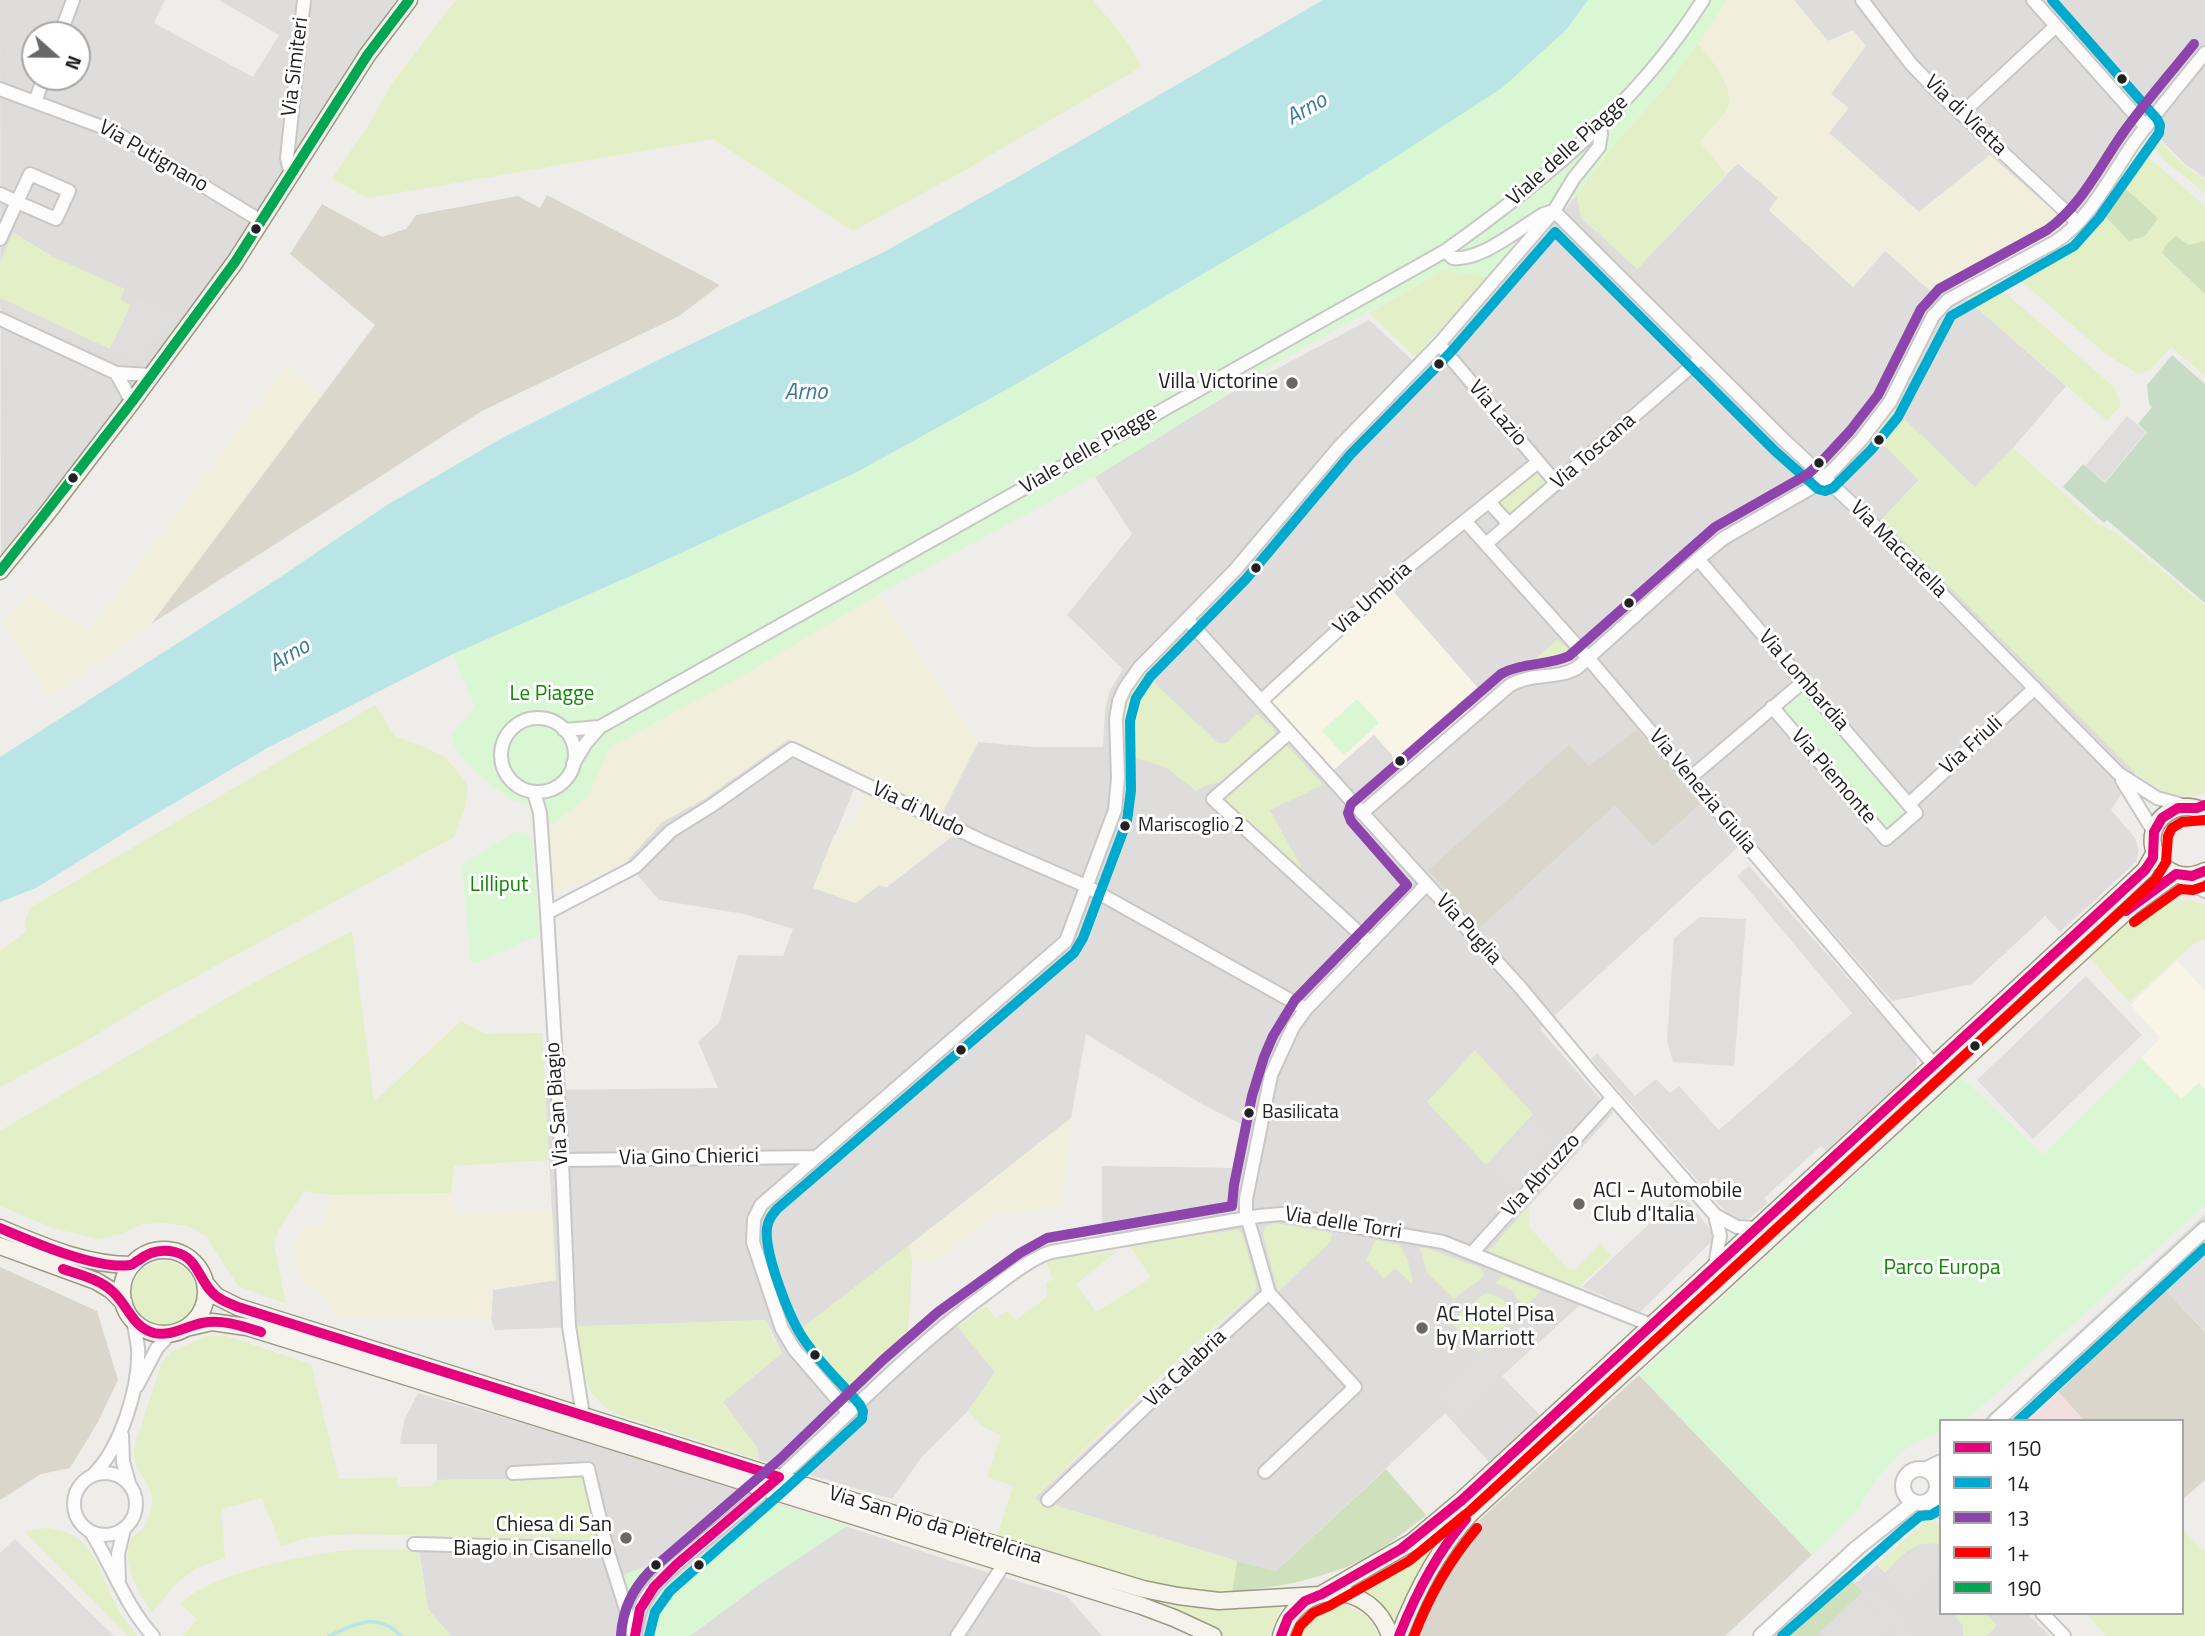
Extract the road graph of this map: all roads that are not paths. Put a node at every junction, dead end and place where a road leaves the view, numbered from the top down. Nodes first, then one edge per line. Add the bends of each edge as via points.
1 (73, 0) edge
2 (304, 0) edge
3 (409, 0) edge
4 (1703, 0) edge
5 (1862, 0) edge
6 (2033, 0) edge
7 (65, 21) edge
8 (2056, 26) junction
9 (2205, 53) edge
10 (0, 89) edge
11 (39, 91) edge
12 (35, 102) junction
13 (1961, 114) junction
14 (1600, 126) junction
15 (2146, 127) junction
16 (291, 175) junction
17 (0, 194) edge
18 (1554, 211) junction
19 (261, 221) junction
20 (2078, 223) junction
21 (0, 239) edge
22 (1446, 251) junction
23 (0, 319) edge
24 (1439, 344) junction
25 (1701, 358) junction
26 (116, 373) junction
27 (152, 375) junction
28 (132, 402) junction
29 (1538, 462) junction
30 (1825, 477) junction
31 (1557, 484) junction
32 (1489, 502) junction
33 (1465, 521) junction
34 (1509, 524) junction
35 (1486, 544) junction
36 (1698, 559) junction
37 (0, 570) edge
38 (1187, 619) junction
39 (1588, 658) junction
40 (1804, 681) junction
41 (2035, 688) junction
42 (1261, 701) junction
43 (1772, 707) junction
44 (600, 727) junction
45 (564, 730) junction
46 (1290, 733) junction
47 (573, 764) junction
48 (2118, 773) junction
49 (1690, 778) junction
50 (534, 792) junction
51 (1909, 804) junction
52 (2199, 808) edge
53 (1362, 813) junction
54 (2154, 832) junction
55 (2154, 854) junction
56 (2205, 871) edge
57 (2178, 875) junction
58 (1426, 885) junction
59 (1086, 886) junction
60 (2205, 890) edge
61 (547, 913) junction
62 (1370, 943) junction
63 (1306, 1009) junction
64 (1934, 1065) junction
65 (1612, 1098) junction
66 (815, 1157) junction
67 (562, 1160) junction
68 (1715, 1215) junction
69 (1247, 1217) junction
70 (0, 1228) edge
71 (1757, 1228) junction
72 (2205, 1229) edge
73 (0, 1245) edge
74 (1472, 1253) junction
75 (132, 1265) junction
76 (1714, 1267) junction
77 (205, 1283) junction
78 (1269, 1293) junction
79 (124, 1303) junction
80 (133, 1321) junction
81 (1651, 1325) junction
82 (178, 1331) junction
83 (131, 1399) junction
84 (849, 1413) junction
85 (583, 1416) junction
86 (1998, 1419) edge
87 (122, 1428) junction
88 (1939, 1463) edge
89 (1925, 1470) junction
90 (1265, 1472) dead end
91 (513, 1473) dead end
92 (93, 1475) junction
93 (779, 1477) junction
94 (129, 1483) junction
95 (765, 1490) junction
96 (1904, 1492) junction
97 (1933, 1493) edge
98 (1048, 1500) dead end
99 (124, 1529) junction
100 (91, 1532) junction
101 (414, 1544) dead end
102 (1857, 1548) junction
103 (607, 1549) junction
104 (1004, 1564) junction
105 (119, 1582) junction
106 (1320, 1595) junction
107 (2044, 1615) edge
108 (153, 1636) edge
109 (635, 1636) edge
110 (957, 1636) edge
111 (1213, 1636) edge
112 (1281, 1636) edge
113 (1390, 1636) edge
114 (1399, 1636) edge
115 (1761, 1636) edge
116 (2064, 1636) edge

1 - 7 street
2 - 16 street, Via Simiteri via 287,158
3 - 16 main road via 368,54
4 - 14 street, Viale delle Piagge via 1635,90
5 - 13 street, Via di Vietta via 1912,64
6 - 8 street
8 - 13 street
8 - 15 street
9 - 15 street
10 - 12 street, Via Putignano
11 - 12 street
12 - 19 street, Via Putignano via 113,131
13 - 20 street, Via di Vietta
14 - 18 street via 1599,147
14 - 22 street, Viale delle Piagge via 1546,175
15 - 20 street
16 - 19 main road
17 - 21 street via 17,202
18 - 22 street via 1474,255 1453,258
18 - 24 street
18 - 25 street, Via Maccatella
19 - 27 main road
20 - 30 street via 2055,242 1944,304 1886,408
22 - 44 street, Viale delle Piagge
23 - 26 street
24 - 29 street, Via Lazio
24 - 38 street via 1340,446
25 - 30 street, Via Maccatella
25 - 31 street, Via Toscana
26 - 27 street
26 - 28 street
27 - 28 main road
28 - 37 main road
29 - 31 street, Via Lazio
29 - 32 street, Via Umbria
30 - 36 street via 1729,534
30 - 41 street, Via Maccatella
31 - 34 street, Via Toscana
32 - 33 street, Via Umbria
32 - 34 street
33 - 35 street, Via Venezia Giulia
33 - 42 street, Via Umbria
34 - 35 street, Via Toscana
35 - 39 street, Via Venezia Giulia
36 - 39 street
36 - 40 street, Via Lombardia
38 - 42 street, Via Puglia
38 - 59 street via 1139,668 1123,692 1116,719 1115,810
39 - 49 street, Via Venezia Giulia
39 - 53 street via 1573,670 1513,684
40 - 43 street
40 - 51 street, Via Lombardia
41 - 48 street, Via Maccatella
41 - 51 street, Via Friuli
42 - 46 street, Via Puglia
43 - 49 street
43 - 51 street, Via Piemonte via 1886,839 1916,813
44 - 45 street, Viale delle Piagge
44 - 47 street, Viale delle Piagge
45 - 47 street via 573,744
45 - 50 street via 552,721 530,719 512,729 504,740 504,771 517,785
46 - 53 street, Via Puglia
46 - 62 street via 1213,799
47 - 50 street via 560,784
48 - 52 street, Via Maccatella via 2162,800
48 - 54 street, Via Maccatella
49 - 64 street, Via Venezia Giulia
50 - 61 street, Via San Biagio via 540,813
52 - 54 main road via 2168,813
53 - 58 street, Via Puglia
54 - 55 main road
55 - 57 main road via 2161,865
55 - 64 main road via 2145,870
56 - 57 main road
57 - 60 street
57 - 114 main road via 2132,906 1471,1513 1429,1569
58 - 62 street
58 - 65 street, Via Puglia via 1520,987
59 - 61 street, Via di Nudo via 792,749 671,831 635,867
59 - 63 street, Via di Nudo
59 - 66 street via 1063,945
61 - 67 street, Via San Biagio
62 - 63 street
63 - 69 street via 1271,1075 1248,1187
64 - 71 main road
65 - 68 street, Via Puglia
65 - 74 street, Via Abruzzo
66 - 67 street, Via Gino Chierici
66 - 84 street via 761,1205 754,1219 753,1242 787,1340
67 - 85 street, Via San Biagio via 569,1326
68 - 71 street, Via Puglia via 1737,1227
68 - 76 street via 1720,1236
69 - 74 street, Via delle Torri via 1272,1214 1336,1222 1429,1238
69 - 78 street
69 - 84 street, Via delle Torri via 1046,1254 949,1320
70 - 75 main road via 90,1261
71 - 76 main road
72 - 86 street
73 - 79 main road via 96,1281
74 - 81 street, Via delle Torri
75 - 77 main road via 154,1251 174,1251 191,1260
75 - 79 main road via 123,1283
76 - 81 main road
77 - 82 main road via 203,1308
77 - 85 main road, Via San Pio da Pietrelcina via 216,1296 238,1307
78 - 90 street via 1355,1387
78 - 98 street, Via Calabria
79 - 80 main road
80 - 82 main road via 162,1334
80 - 83 street via 138,1349
81 - 106 main road via 1426,1531
82 - 83 street via 151,1357
82 - 95 main road, Via San Pio da Pietrelcina via 212,1322 247,1327
83 - 87 street
84 - 93 street, Via delle Torri
85 - 93 main road, Via San Pio da Pietrelcina
87 - 92 street via 108,1458
87 - 94 street
88 - 89 street
89 - 96 street via 1908,1475
89 - 97 street via 1932,1475
91 - 103 street via 588,1468
92 - 94 street via 113,1473
92 - 100 street via 79,1487 74,1504 80,1523
93 - 95 street, Via delle Torri
93 - 106 main road, Via San Pio da Pietrelcina via 1143,1589 1219,1601
94 - 99 street via 136,1496 136,1511
95 - 104 main road, Via San Pio da Pietrelcina
95 - 109 street, Via delle Torri via 654,1587 640,1609
96 - 97 street via 1908,1498
96 - 102 street
97 - 102 street
99 - 100 street via 112,1535
99 - 105 street
100 - 105 street
101 - 103 street
102 - 115 street
103 - 109 street
104 - 110 street
104 - 111 main road, Via San Pio da Pietrelcina via 1142,1606
105 - 108 street via 132,1610
106 - 112 main road via 1293,1611
106 - 113 main road, Via San Pio da Pietrelcina via 1339,1592 1361,1599 1379,1613
107 - 116 street

